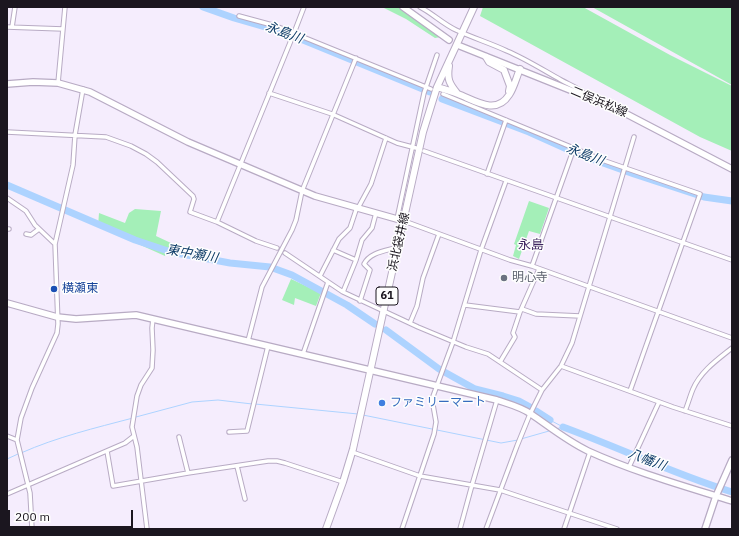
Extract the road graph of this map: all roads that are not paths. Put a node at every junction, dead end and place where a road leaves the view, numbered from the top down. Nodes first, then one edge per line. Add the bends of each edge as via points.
1 (15, 7) edge
2 (65, 7) edge
3 (304, 7) edge
4 (403, 7) edge
5 (420, 7) edge
6 (474, 7) edge
7 (239, 16) dead end
8 (7, 27) edge
9 (12, 27) junction
10 (63, 29) junction
11 (463, 30) junction
12 (293, 34) junction
13 (449, 40) dead end
14 (460, 46) dead end
15 (454, 51) junction
16 (436, 55) dead end
17 (486, 57) junction
18 (355, 60) junction
19 (520, 69) junction
20 (58, 83) junction
21 (7, 84) edge
22 (426, 87) junction
23 (434, 88) junction
24 (82, 90) junction
25 (269, 93) junction
26 (443, 94) dead end
27 (458, 94) junction
28 (587, 96) junction
29 (508, 97) junction
30 (332, 114) junction
31 (505, 122) junction
32 (7, 132) edge
33 (75, 135) junction
34 (634, 137) dead end
35 (386, 138) junction
36 (414, 148) junction
37 (574, 148) junction
38 (424, 151) dead end
39 (239, 164) junction
40 (624, 169) junction
41 (732, 169) edge
42 (487, 174) junction
43 (506, 180) junction
44 (302, 191) junction
45 (7, 198) edge
46 (557, 198) junction
47 (357, 208) junction
48 (376, 213) junction
49 (610, 217) junction
50 (401, 220) junction
51 (217, 222) junction
52 (39, 229) junction
53 (26, 234) dead end
54 (439, 234) junction
55 (682, 243) junction
56 (56, 244) junction
57 (398, 247) junction
58 (277, 248) dead end
59 (334, 250) junction
60 (481, 250) junction
61 (285, 253) dead end
62 (356, 260) junction
63 (732, 260) edge
64 (532, 266) junction
65 (539, 269) junction
66 (320, 276) junction
67 (328, 282) junction
68 (589, 287) junction
69 (343, 292) junction
70 (360, 301) junction
71 (7, 304) edge
72 (465, 305) junction
73 (521, 311) junction
74 (658, 311) junction
75 (383, 312) junction
76 (580, 316) junction
77 (57, 317) junction
78 (153, 319) junction
79 (410, 323) junction
80 (732, 338) edge
81 (248, 341) junction
82 (453, 342) junction
83 (268, 346) junction
84 (732, 348) edge
85 (303, 354) junction
86 (500, 362) junction
87 (562, 366) junction
88 (371, 370) junction
89 (436, 386) junction
90 (542, 390) junction
91 (630, 391) junction
92 (497, 400) junction
93 (660, 402) junction
94 (685, 411) junction
95 (530, 414) junction
96 (732, 426) edge
97 (229, 432) dead end
98 (7, 436) edge
99 (134, 436) junction
100 (179, 437) dead end
101 (17, 440) junction
102 (107, 451) junction
103 (352, 452) junction
104 (590, 452) junction
105 (732, 460) edge
106 (237, 466) junction
107 (629, 467) junction
108 (188, 473) junction
109 (420, 476) junction
110 (142, 481) junction
111 (343, 482) junction
112 (28, 485) junction
113 (472, 485) junction
114 (500, 490) junction
115 (7, 494) edge
116 (717, 494) junction
117 (245, 499) dead end
118 (732, 501) edge
119 (570, 513) junction
120 (32, 529) edge
121 (147, 529) edge
122 (326, 529) edge
123 (402, 529) edge
124 (460, 529) edge
125 (486, 529) edge
126 (564, 529) edge
127 (617, 529) edge
128 (705, 529) edge

1 - 9 street
2 - 10 street
3 - 12 street
4 - 13 street
5 - 11 street via 454,30
6 - 11 main road, 浜北袋井線 / 61
7 - 12 street via 276,26
8 - 9 street
9 - 10 street
10 - 20 street
11 - 15 main road, 浜北袋井線 / 61
11 - 28 street via 522,58 576,87
12 - 18 street
12 - 25 street
14 - 17 street, 二俣浜松線
15 - 23 main road, 浜北袋井線 / 61
15 - 27 main road via 447,76
16 - 22 street
17 - 19 street, 二俣浜松線
17 - 29 main road via 489,62 504,70 510,86
18 - 22 street
18 - 30 street
19 - 28 street, 二俣浜松線
19 - 29 main road
20 - 21 street
20 - 24 street
22 - 23 street
22 - 36 street
23 - 27 main road
23 - 50 main road, 浜北袋井線 / 61
24 - 33 street
24 - 39 street via 94,93 188,142
25 - 30 street
25 - 39 street
26 - 31 street
27 - 29 main road via 480,105 490,106
28 - 41 street, 二俣浜松線 via 637,118
30 - 35 street
30 - 44 street
31 - 37 street
31 - 42 street
32 - 33 street
33 - 51 street via 106,137 146,154 193,196 190,212
33 - 56 street via 73,165
34 - 40 street
35 - 36 street
35 - 47 street via 374,178
36 - 50 street
37 - 40 street
37 - 46 street
38 - 42 street
39 - 44 street
39 - 51 street
40 - 49 street
40 - 55 street via 699,196
42 - 43 street
43 - 46 street
43 - 60 street
44 - 47 street
44 - 81 street via 296,220 262,287
45 - 52 street via 26,211
46 - 49 street
46 - 64 street
47 - 48 street
47 - 59 street via 350,228 339,239
48 - 50 street
48 - 62 street via 372,228 362,240
49 - 55 street
49 - 68 street
50 - 54 street
50 - 57 main road, 浜北袋井線 / 61
51 - 58 street
52 - 53 street via 31,235
52 - 56 street
54 - 60 street
54 - 79 street
55 - 63 street
55 - 74 street
56 - 77 street
57 - 70 street via 367,258 364,264 370,270
57 - 75 main road, 浜北袋井線 / 61
59 - 62 street
59 - 66 street
60 - 64 street
60 - 72 street
61 - 66 street
62 - 69 street
64 - 65 street
65 - 68 street
65 - 73 street
66 - 67 street
67 - 69 street
67 - 85 street
68 - 74 street
68 - 76 street
69 - 70 street
70 - 75 street
71 - 77 street
72 - 73 street
72 - 82 street
73 - 76 street
73 - 86 street via 513,334 515,337
74 - 80 street
74 - 91 street
75 - 79 street
75 - 88 main road, 浜北袋井線 / 61
76 - 87 street
77 - 78 street via 76,319 136,315
77 - 101 street via 57,333 32,388 21,418
78 - 81 street
78 - 99 street via 152,368 137,396 132,421
79 - 82 street
81 - 83 street
82 - 86 street via 488,354
82 - 89 street
83 - 85 street
83 - 97 street via 247,430
84 - 94 street via 699,379
85 - 88 street
86 - 90 street
87 - 90 street
87 - 91 street
88 - 89 street
88 - 103 main road, 浜北袋井線 / 61
89 - 92 street
89 - 109 street via 432,399 436,422
90 - 95 street
91 - 93 street
92 - 95 street
92 - 113 street
93 - 94 street
93 - 107 street
94 - 96 street
95 - 104 street
95 - 114 street
98 - 101 street
99 - 102 street
99 - 110 street
100 - 108 street
101 - 112 street
102 - 110 street via 113,486
102 - 112 street
103 - 109 street
103 - 111 main road, 浜北袋井線 / 61
104 - 107 street
104 - 119 street
105 - 116 street
106 - 108 street
106 - 111 street via 277,461
106 - 117 street
107 - 116 street via 670,482
108 - 110 street
109 - 113 street
109 - 123 street
110 - 121 street
111 - 122 main road, 浜北袋井線 / 61
112 - 115 street
112 - 120 street
113 - 114 street
113 - 124 street
114 - 119 street
114 - 125 street
116 - 118 street
116 - 128 street
119 - 126 street
119 - 127 street

